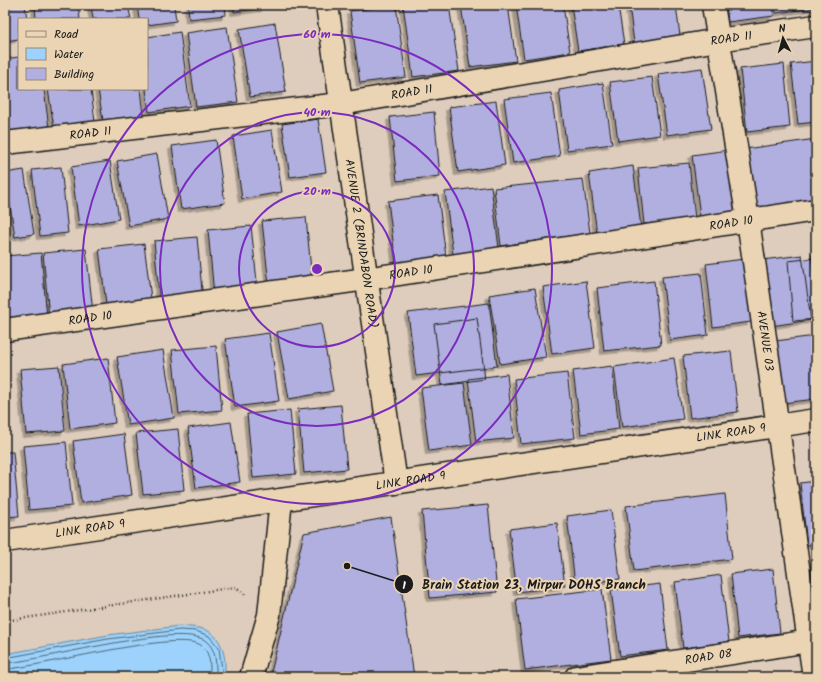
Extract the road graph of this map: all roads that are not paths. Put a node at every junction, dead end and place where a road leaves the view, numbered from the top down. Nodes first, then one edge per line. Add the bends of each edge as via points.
1 (327, 5) edge
2 (713, 5) edge
3 (816, 26) edge
4 (718, 40) junction
5 (341, 104) junction
6 (5, 143) edge
7 (816, 210) edge
8 (748, 220) junction
9 (366, 279) junction
10 (5, 330) edge
11 (816, 420) edge
12 (777, 426) junction
13 (396, 483) junction
14 (281, 500) junction
15 (5, 541) edge
16 (813, 641) edge
17 (251, 677) edge
18 (576, 677) edge
19 (814, 677) edge

1 - 5 street, AVENUE 2 (BRINDABON ROAD)
2 - 4 street, AVENUE 03
3 - 4 street, ROAD 11
4 - 5 street, ROAD 11
4 - 8 street, AVENUE 03
5 - 6 street, ROAD 11
5 - 9 street, AVENUE 2 (BRINDABON ROAD)
7 - 8 street, ROAD 10
8 - 9 street, ROAD 10
8 - 12 street, AVENUE 03
9 - 10 street, ROAD 10
9 - 13 street, AVENUE 2 (BRINDABON ROAD)
11 - 12 street, LINK ROAD 9
12 - 13 street, LINK ROAD 9
12 - 16 street, AVENUE 03
13 - 14 street, LINK ROAD 9
14 - 15 street, LINK ROAD 9
14 - 17 street via 268,615
16 - 18 street, ROAD 08
16 - 19 street, AVENUE 03

